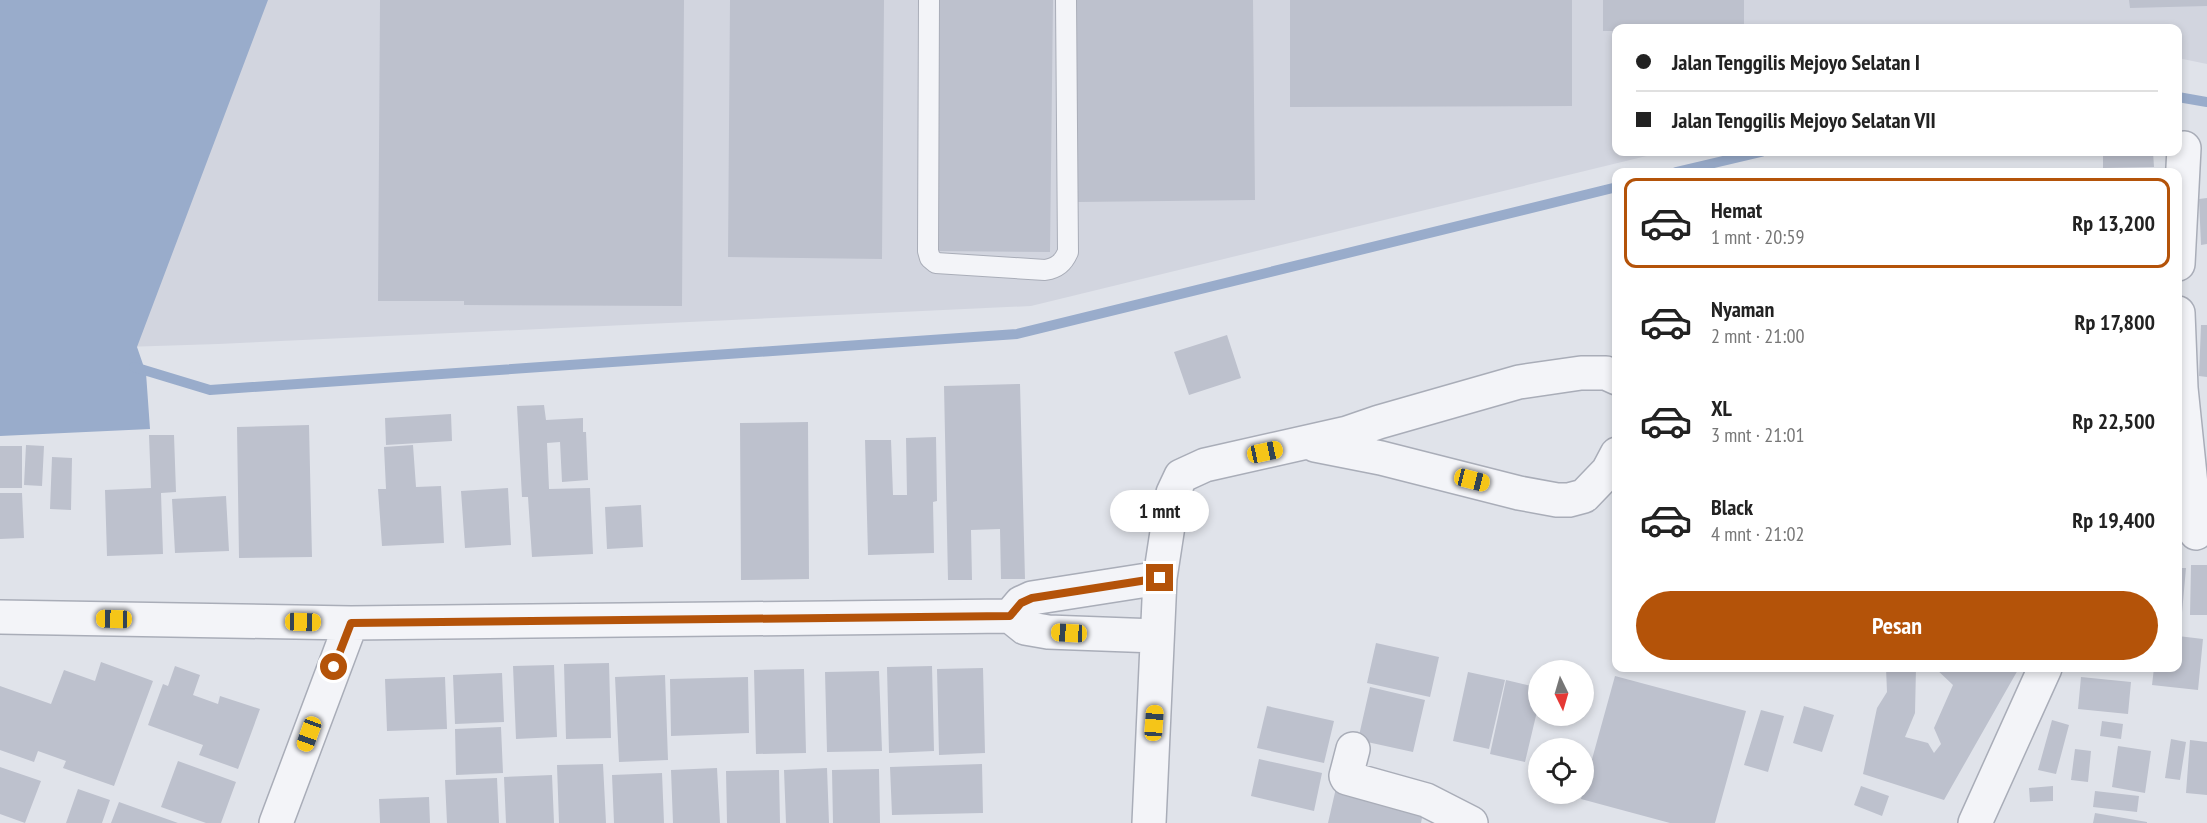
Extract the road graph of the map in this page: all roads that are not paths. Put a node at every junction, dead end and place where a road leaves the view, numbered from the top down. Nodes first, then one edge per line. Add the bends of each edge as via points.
1 (929, 0) edge
2 (1066, 0) edge
3 (2184, 148) dead end
4 (2182, 187) edge
5 (1612, 376) edge
6 (2182, 399) edge
7 (1305, 443) junction
8 (1612, 463) edge
9 (2194, 535) edge
10 (1160, 578) junction
11 (1010, 616) junction
12 (0, 617) edge
13 (351, 623) junction
14 (1156, 636) junction
15 (2042, 672) edge
16 (1353, 749) dead end
17 (276, 823) edge
18 (1149, 823) edge
19 (1471, 823) edge
20 (1974, 823) edge

1 - 2 lane via 930,258 936,263 1045,270 1054,268 1068,252
3 - 4 street
5 - 7 street via 1581,373 1519,382
6 - 9 street
7 - 8 street via 1569,501 1584,496
7 - 10 street via 1206,465 1181,476 1173,493
10 - 11 street via 1032,598 1021,603
10 - 14 street
11 - 13 street
11 - 14 street via 1025,627 1048,632
12 - 13 street
13 - 17 street
14 - 18 street
15 - 20 street
16 - 19 street via 1347,778 1426,800

